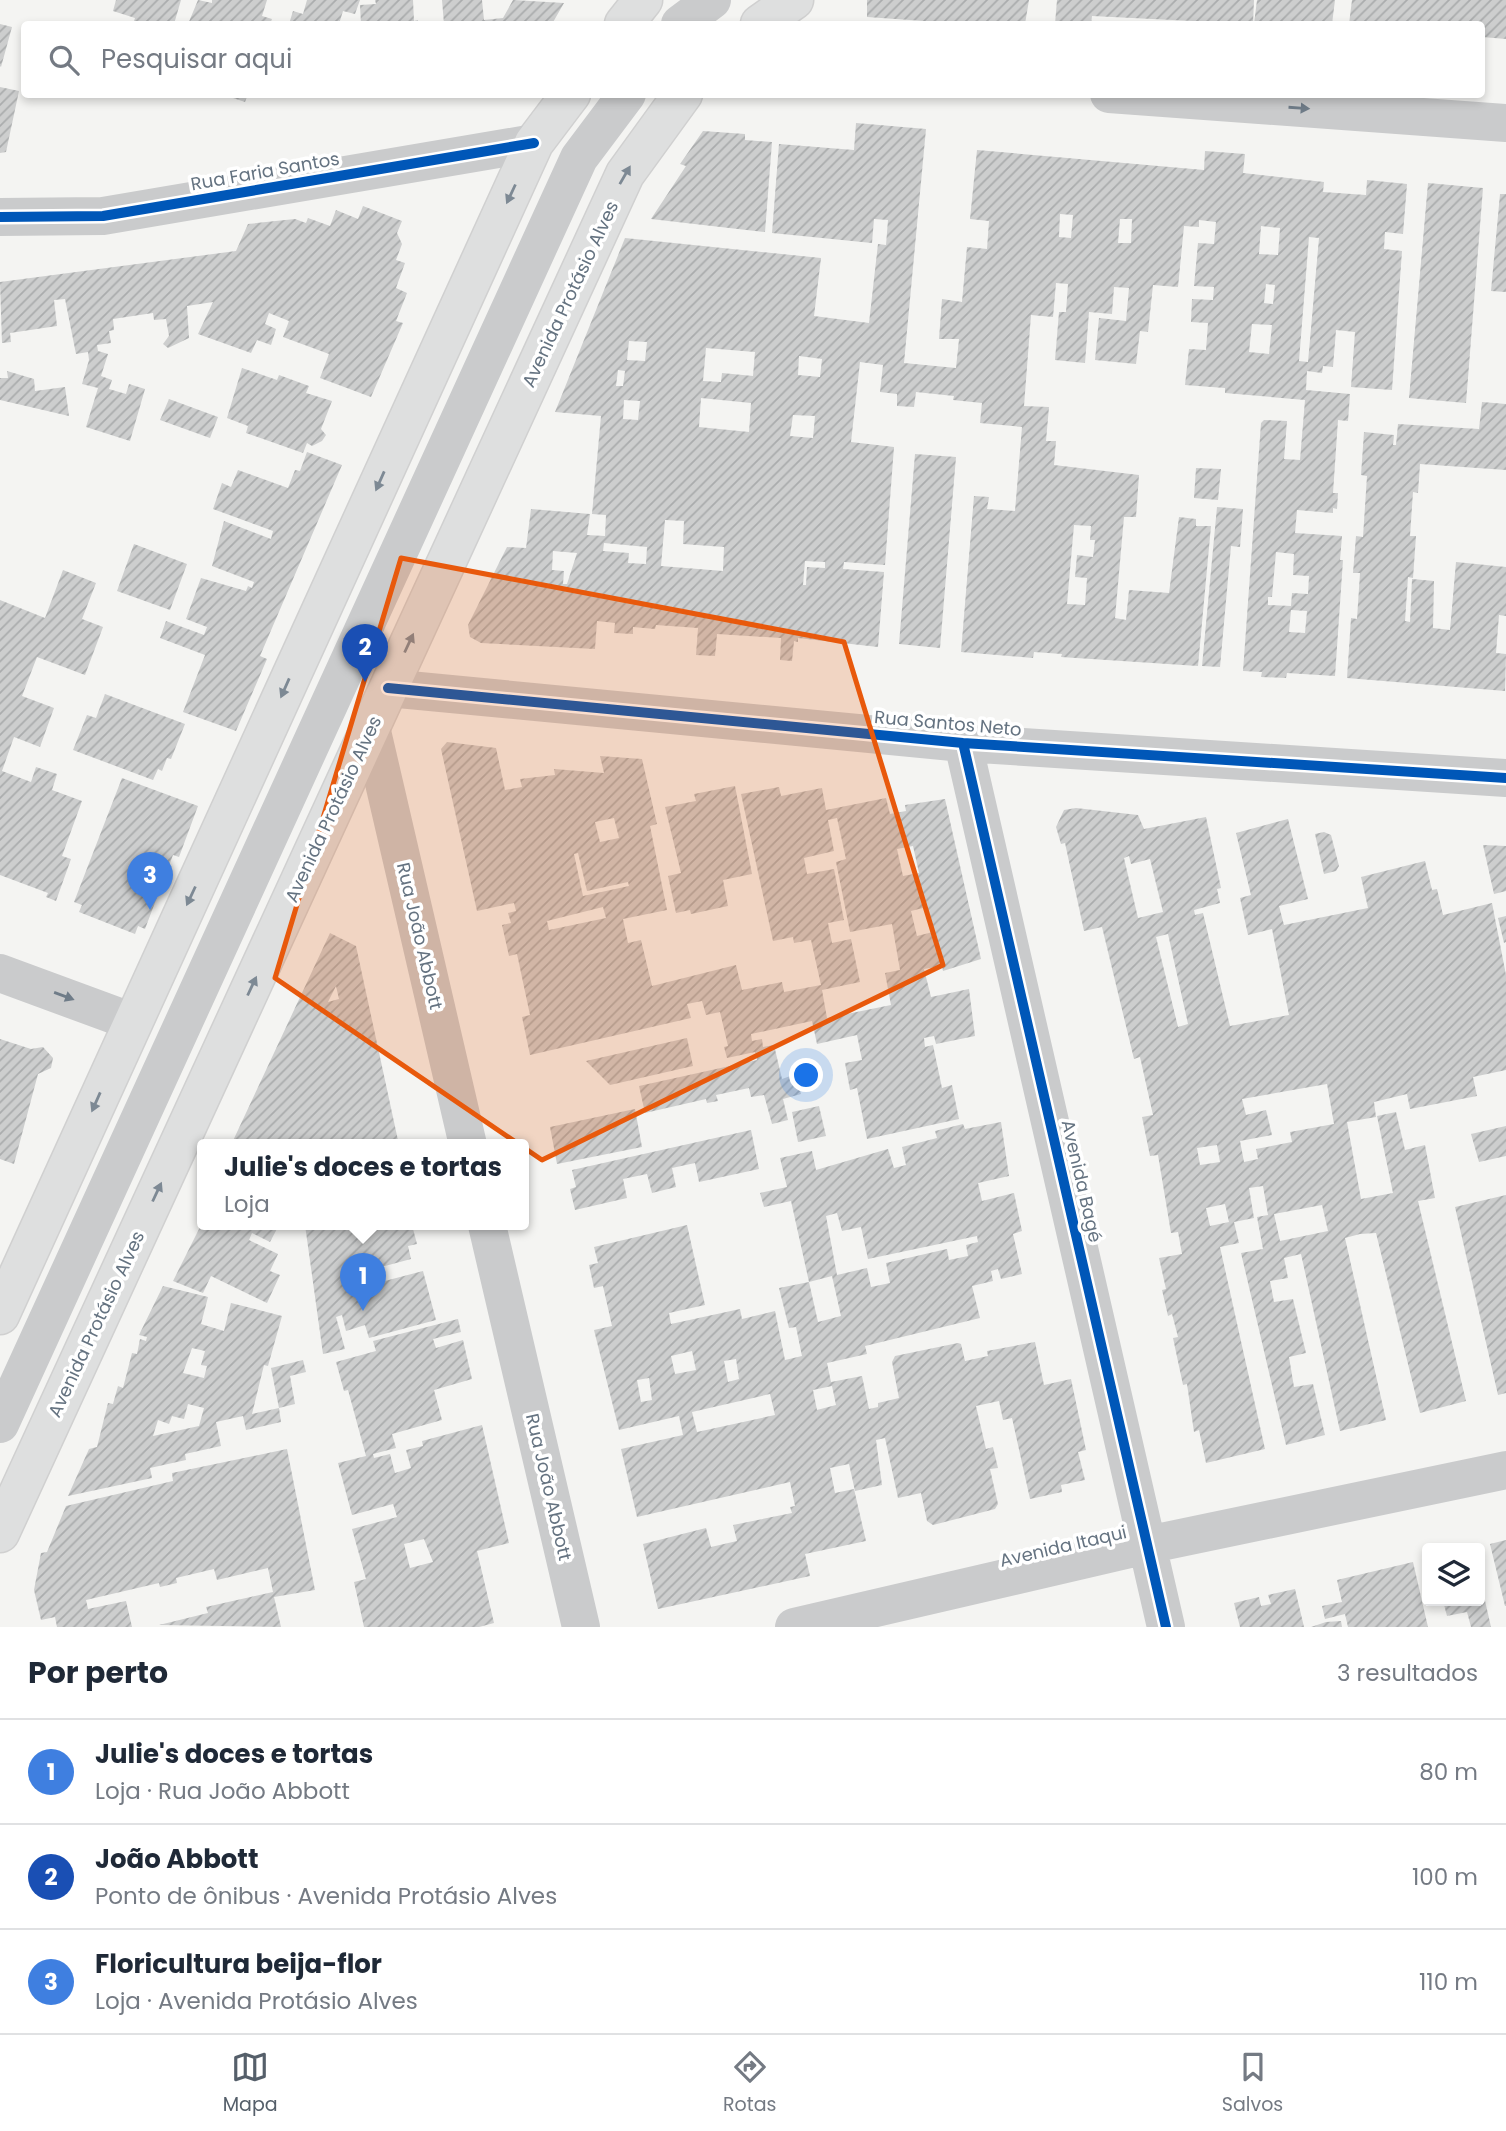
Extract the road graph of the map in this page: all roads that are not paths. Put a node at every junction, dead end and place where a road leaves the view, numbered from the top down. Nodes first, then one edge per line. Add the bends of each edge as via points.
1 (643, 0) edge
2 (712, 0) edge
3 (794, 0) edge
4 (626, 21) edge
5 (684, 21) edge
6 (764, 21) edge
7 (568, 98) edge
8 (624, 98) edge
9 (679, 98) edge
10 (1163, 98) edge
11 (1506, 123) edge
12 (534, 143) junction
13 (0, 217) edge
14 (428, 375) junction
15 (514, 414) junction
16 (396, 558) junction
17 (388, 688) junction
18 (371, 727) junction
19 (963, 743) junction
20 (1506, 778) edge
21 (0, 973) edge
22 (133, 1022) junction
23 (467, 1139) edge
24 (488, 1230) edge
25 (86, 1236) junction
26 (0, 1315) edge
27 (0, 1367) edge
28 (0, 1424) edge
29 (1506, 1469) edge
30 (3, 1527) edge
31 (1147, 1545) junction
32 (582, 1627) edge
33 (794, 1627) edge
34 (1166, 1627) edge

1 - 4 main road
2 - 5 street
3 - 6 main road
7 - 12 main road
8 - 16 street via 579,158
15 -> 9 main road, Avenida Protásio Alves via 625,174
10 -> 11 street
12 - 13 street, Rua Faria Santos via 103,216
12 -> 14 main road
14 - 16 street
14 -> 22 main road
15 - 16 street
17 -> 15 main road, Avenida Protásio Alves
16 - 25 street
17 - 18 main road, Avenida Protásio Alves
17 - 19 street, Rua Santos Neto
18 - 23 street, Rua João Abbott
30 -> 18 main road, Avenida Protásio Alves
19 - 20 street, Rua Santos Neto
19 - 31 street, Avenida Bagé
21 -> 22 street
22 -> 26 main road
24 - 32 street, Rua João Abbott
25 - 27 street
25 - 28 street
25 - 30 street
29 - 31 street, Avenida Itaqui
31 - 33 street, Avenida Itaqui
31 - 34 street, Avenida Bagé

